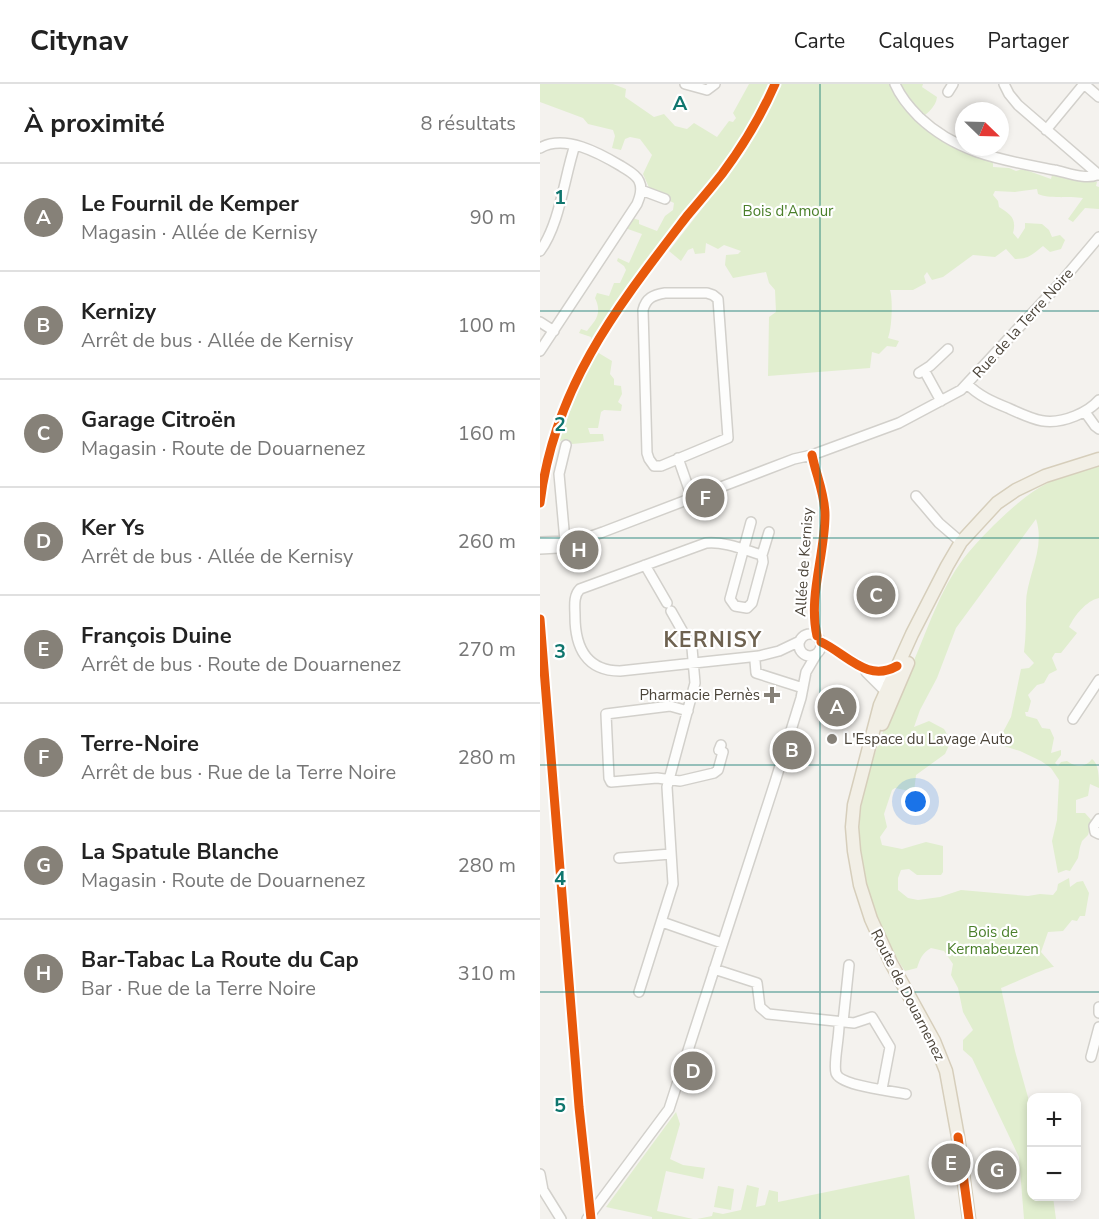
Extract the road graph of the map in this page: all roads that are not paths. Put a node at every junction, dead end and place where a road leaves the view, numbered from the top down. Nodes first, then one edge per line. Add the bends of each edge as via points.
1 (685, 84) edge
2 (716, 84) edge
3 (895, 84) edge
4 (1004, 84) edge
5 (1084, 84) edge
6 (1099, 97) edge
7 (1046, 130) junction
8 (575, 145) junction
9 (540, 148) edge
10 (1099, 174) edge
11 (641, 190) junction
12 (665, 199) dead end
13 (1099, 237) edge
14 (540, 251) edge
15 (540, 322) edge
16 (554, 331) junction
17 (948, 349) dead end
18 (540, 351) edge
19 (967, 384) junction
20 (1099, 400) edge
21 (941, 401) junction
22 (1085, 412) junction
23 (1099, 429) edge
24 (566, 445) dead end
25 (812, 455) junction
26 (678, 458) junction
27 (1099, 459) edge
28 (916, 495) dead end
29 (692, 498) junction
30 (751, 522) dead end
31 (769, 532) dead end
32 (570, 541) junction
33 (962, 542) junction
34 (545, 545) edge
35 (743, 549) junction
36 (762, 555) junction
37 (645, 565) junction
38 (939, 580) junction
39 (813, 612) junction
40 (802, 645) junction
41 (818, 646) junction
42 (756, 662) dead end
43 (694, 663) junction
44 (897, 666) junction
45 (806, 672) junction
46 (874, 677) junction
47 (1099, 681) edge
48 (803, 688) junction
49 (892, 688) junction
50 (880, 705) junction
51 (688, 711) junction
52 (1073, 719) dead end
53 (721, 745) dead end
54 (861, 775) junction
55 (668, 780) junction
56 (1099, 819) edge
57 (1099, 834) edge
58 (671, 854) junction
59 (619, 858) dead end
60 (662, 922) junction
61 (722, 943) junction
62 (849, 965) dead end
63 (714, 969) junction
64 (639, 992) dead end
65 (1099, 1007) edge
66 (1099, 1013) edge
67 (841, 1022) junction
68 (1099, 1027) edge
69 (1091, 1057) dead end
70 (882, 1089) junction
71 (906, 1094) dead end
72 (952, 1109) junction
73 (540, 1174) edge
74 (561, 1219) edge
75 (587, 1219) edge
76 (962, 1219) edge
77 (969, 1219) edge

1 - 2 street via 707,90
3 - 10 street via 909,108 963,148 1051,169 1089,176
4 - 7 street via 1013,100
5 - 6 street
5 - 7 street
7 - 10 street
8 - 9 street via 554,143
8 - 11 street via 632,172
8 - 14 street via 555,222
11 - 12 street
11 - 16 street via 637,204
13 - 19 street, Rue de la Terre Noire
15 - 16 street
16 - 18 street
17 - 21 street via 922,371
19 - 21 street, Rue de la Terre Noire
19 - 22 street via 982,397 1038,420 1063,421
20 - 22 street
21 - 25 street, Rue de la Terre Noire via 899,423
22 - 23 street
24 - 32 street via 559,474
25 - 29 street, Rue de la Terre Noire
25 - 39 street, Allée de Kernisy via 825,514
26 - 26 street via 728,438 719,304 716,297 707,293 656,294 647,299 643,310 649,459 656,466
26 - 29 street
27 - 33 main road, Route de Douarnenez via 1016,490 997,503
28 - 33 street via 939,523
29 - 32 street, Rue de la Terre Noire
30 - 35 street
31 - 36 street
32 - 34 street, Rue de la Terre Noire
33 - 38 main road, Route de Douarnenez
35 - 36 street
35 - 36 street via 730,599 740,608 752,603
35 - 37 street via 712,542
37 - 43 street via 690,643
37 - 43 street via 577,592 575,630 580,648 592,663 613,671
38 - 44 main road, Route de Douarnenez
38 - 49 main road, Route de Douarnenez
39 - 40 street, Allée de Kernisy
39 - 41 street, Allée de Kernisy
40 - 41 street via 810,656
40 - 41 street via 810,634
40 - 43 street
40 - 45 street, Allée de Kernisy
41 - 45 street, Allée de Kernisy
41 - 46 street via 836,651
42 - 48 street via 756,673
43 - 51 street via 695,687
44 - 46 street
44 - 49 main road, Route de Douarnenez
45 - 48 street, Allée de Kernisy
46 - 49 street
46 - 50 street
47 - 52 street
48 - 61 street, Allée de Kernisy
49 - 50 main road, Route de Douarnenez
49 - 54 main road, Route de Douarnenez
50 - 54 main road, Route de Douarnenez
51 - 55 street
51 - 55 street via 670,706 610,712 605,716 611,782
53 - 55 street via 719,750 723,752 716,772 682,781
54 - 72 main road, Route de Douarnenez via 852,827 863,897 880,942 934,1041 946,1071
55 - 58 street
56 - 57 street via 1094,826
58 - 59 street
58 - 60 street via 673,884
60 - 61 street
60 - 64 street
61 - 63 street, Allée de Kernisy
62 - 67 street
63 - 67 street via 757,983 760,1007 765,1012
63 - 75 street, Allée de Kernisy via 669,1108
65 - 66 street
67 - 70 street via 836,1075 843,1081
67 - 70 street via 858,1023 872,1017 887,1041 890,1047
68 - 69 street
70 - 71 street
72 - 76 main road, Route de Douarnenez via 951,1134
72 - 77 main road, Route de Douarnenez
73 - 74 street via 543,1190

